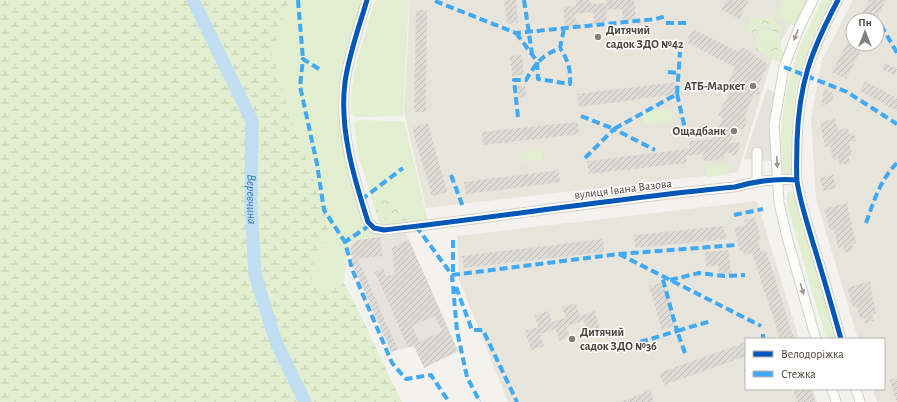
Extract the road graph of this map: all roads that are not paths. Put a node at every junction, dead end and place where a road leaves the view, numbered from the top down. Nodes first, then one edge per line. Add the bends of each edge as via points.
1 (367, 0) edge
2 (813, 0) edge
3 (838, 0) edge
4 (757, 152) dead end
5 (778, 179) junction
6 (757, 180) junction
7 (798, 180) junction
8 (816, 338) edge
9 (841, 338) edge
10 (832, 390) edge
11 (856, 390) edge
12 (836, 402) edge
13 (860, 402) edge

1 - 6 street, вулиця Івана Вазова via 352,48 345,83 344,119 350,161 368,222 374,228 384,230 577,204 734,187
2 -> 5 street via 784,67 774,125
3 - 7 street via 821,32 802,89 798,119
4 - 6 street
5 - 6 street, вулиця Івана Вазова
5 - 7 street, вулиця Івана Вазова
5 -> 8 street via 779,203 787,237
7 - 9 street
10 - 12 street
11 - 13 street

